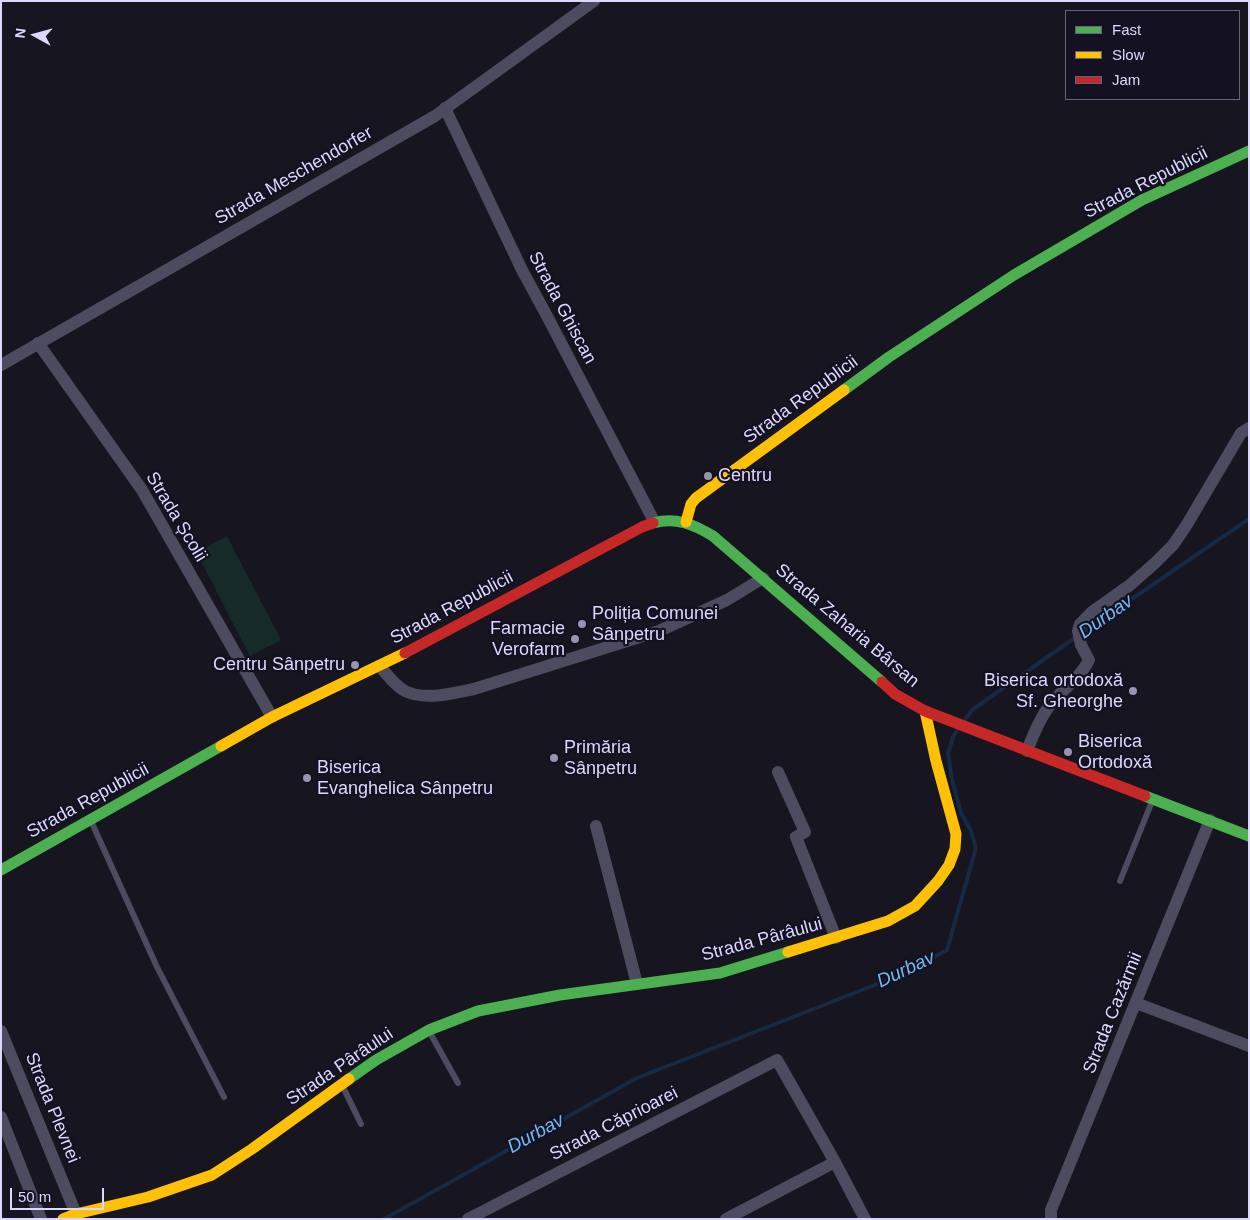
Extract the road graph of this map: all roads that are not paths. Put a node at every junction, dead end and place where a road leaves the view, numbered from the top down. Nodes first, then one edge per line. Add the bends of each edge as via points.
1 (594, 1) edge
2 (446, 108) junction
3 (1249, 151) edge
4 (38, 343) junction
5 (1, 365) edge
6 (1249, 428) edge
7 (654, 522) junction
8 (686, 522) junction
9 (764, 578) junction
10 (379, 666) junction
11 (925, 711) junction
12 (272, 717) junction
13 (1027, 751) junction
14 (778, 772) dead end
15 (1154, 798) junction
16 (90, 820) junction
17 (1210, 820) junction
18 (596, 826) dead end
19 (1249, 836) edge
20 (1, 870) edge
21 (1120, 881) dead end
22 (836, 938) junction
23 (637, 984) junction
24 (1136, 1003) junction
25 (429, 1030) junction
26 (1, 1031) edge
27 (1249, 1046) edge
28 (458, 1083) dead end
29 (342, 1085) junction
30 (224, 1097) dead end
31 (1, 1117) edge
32 (361, 1124) dead end
33 (835, 1162) junction
34 (76, 1214) junction
35 (42, 1219) edge
36 (64, 1219) edge
37 (468, 1219) edge
38 (726, 1219) edge
39 (865, 1219) edge
40 (1051, 1219) edge

1 - 2 street, Strada Meschendorfer
2 - 4 street, Strada Meschendorfer
2 - 7 street, Strada Ghiscan via 522,270
3 - 8 main road, Strada Republicii via 1142,200 1014,275 889,357 696,498
4 - 5 street, Strada Meschendorfer
4 - 12 street, Strada Școlii via 142,490
6 - 13 street via 1241,433 1173,545 1130,585 1080,624 1081,645 1089,660 1085,669 1050,705
7 - 8 main road, Strada Republicii
7 - 10 main road, Strada Republicii
8 - 9 main road, Strada Zaharia Bârsan via 707,531
9 - 10 street, Strada Republicii via 716,605 659,630 474,689 435,695 405,691
9 - 11 main road, Strada Zaharia Bârsan via 896,694
10 - 12 main road, Strada Republicii
11 - 13 main road, Strada Zaharia Bârsan
11 - 22 main road, Strada Pârâului via 956,834 949,865 915,906 888,922
12 - 16 main road, Strada Republicii
13 - 15 main road, Strada Zaharia Bârsan
14 - 22 street, Strada Pârâului via 805,832 796,837
15 - 17 main road, Strada Zaharia Bârsan
15 - 21 lane
16 - 20 main road, Strada Republicii
16 - 30 lane via 157,967
17 - 19 main road, Strada Zaharia Bârsan
17 - 24 street, Strada Cazărmii
18 - 23 street
22 - 23 main road, Strada Pârâului via 720,973
23 - 25 main road, Strada Pârâului via 478,1011
24 - 27 street
24 - 40 street, Strada Cazărmii via 1051,1210
25 - 28 lane
25 - 29 main road, Strada Pârâului via 376,1060
26 - 34 street, Strada Plevnei
29 - 32 lane
29 - 34 main road, Strada Pârâului via 212,1176 148,1197
31 - 35 street
33 - 37 street, Strada Căprioarei via 777,1060
33 - 38 street
33 - 39 street
34 - 36 main road

